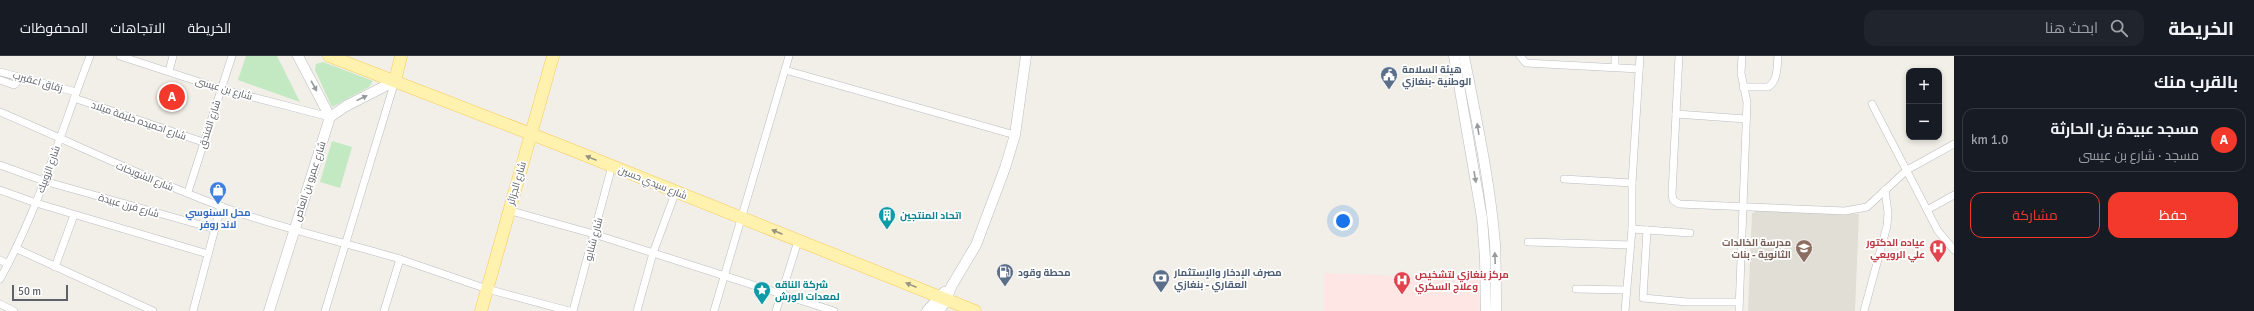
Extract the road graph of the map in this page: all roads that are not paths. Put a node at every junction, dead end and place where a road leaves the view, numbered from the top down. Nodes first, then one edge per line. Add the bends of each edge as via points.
1 (90, 56) edge
2 (120, 56) edge
3 (173, 56) edge
4 (232, 56) edge
5 (298, 56) edge
6 (329, 56) edge
7 (401, 56) edge
8 (553, 56) edge
9 (789, 56) edge
10 (1026, 56) edge
11 (1454, 56) edge
12 (1464, 56) edge
13 (1520, 56) edge
14 (1615, 56) edge
15 (1640, 56) edge
16 (1679, 56) edge
17 (1742, 56) edge
18 (1778, 56) edge
19 (1615, 66) junction
20 (1639, 69) junction
21 (785, 70) junction
22 (169, 71) junction
23 (0, 72) edge
24 (19, 77) junction
25 (0, 80) edge
26 (395, 81) junction
27 (1743, 86) junction
28 (221, 89) junction
29 (75, 95) junction
30 (1872, 104) dead end
31 (0, 112) edge
32 (1676, 114) junction
33 (330, 117) junction
34 (1746, 119) junction
35 (530, 134) junction
36 (1014, 135) junction
37 (60, 137) junction
38 (203, 142) junction
39 (1954, 144) edge
40 (0, 165) edge
41 (612, 166) junction
42 (1906, 170) junction
43 (1564, 179) dead end
44 (44, 181) junction
45 (1632, 183) junction
46 (0, 190) edge
47 (1885, 190) junction
48 (676, 191) junction
49 (188, 192) junction
50 (1954, 195) edge
51 (36, 203) junction
52 (221, 206) junction
53 (1744, 206) junction
54 (508, 210) junction
55 (1927, 210) junction
56 (74, 215) junction
57 (741, 217) junction
58 (215, 229) junction
59 (1632, 229) junction
60 (294, 230) junction
61 (1647, 230) junction
62 (1690, 232) dead end
63 (594, 234) junction
64 (798, 241) junction
65 (1528, 242) dead end
66 (345, 243) junction
67 (1631, 245) junction
68 (1953, 246) edge
69 (17, 249) junction
70 (653, 253) junction
71 (208, 254) junction
72 (400, 259) junction
73 (0, 260) edge
74 (8, 264) junction
75 (55, 267) junction
76 (725, 275) junction
77 (0, 279) edge
78 (487, 289) junction
79 (1576, 289) dead end
80 (1626, 290) junction
81 (782, 293) junction
82 (942, 299) junction
83 (1739, 302) junction
84 (0, 304) edge
85 (14, 311) edge
86 (153, 311) edge
87 (193, 311) edge
88 (269, 311) edge
89 (325, 311) edge
90 (384, 311) edge
91 (480, 311) edge
92 (569, 311) edge
93 (573, 311) edge
94 (637, 311) edge
95 (714, 311) edge
96 (776, 311) edge
97 (834, 311) edge
98 (927, 311) edge
99 (939, 311) edge
100 (975, 311) edge
101 (1486, 311) edge
102 (1496, 311) edge
103 (1625, 311) edge
104 (1739, 311) edge
105 (1864, 311) edge

1 - 29 street, شارع الزوبيك
2 - 22 street, شارع بن عيسى
3 - 22 street
4 - 28 street, شارع الفندق
5 -> 33 main road
6 - 26 main road, شارع سيدي حسين
7 - 26 main road
8 - 35 main road, شارع الجزائر
9 - 21 street
10 - 36 main road
11 -> 101 main road via 1482,218
102 -> 12 main road via 1495,243 1477,122
13 - 19 street via 1526,63
14 - 19 street
15 - 20 street
16 - 32 street
17 - 27 street
18 - 27 street via 1775,80 1771,85
19 - 20 street
20 - 45 street
21 - 36 street
21 - 57 street
22 - 28 street, شارع بن عيسى
23 - 24 street, زقاق اعقيرب
24 - 25 street via 14,85
24 - 29 street, زقاق اعقيرب
33 -> 26 main road
26 - 35 main road, شارع سيدي حسين
26 - 66 street
27 - 34 street via 1747,102
28 - 33 street, شارع بن عيسى
28 - 38 street, شارع الفندق
29 - 37 street, شارع الزوبيك
29 - 38 street, شارع احميده خليفة ميلاد
30 - 42 street
31 - 37 street, شارع الشويخات
32 - 34 street
32 - 53 street via 1672,194 1676,203
33 - 60 main road, شارع عمرو بن العاص
34 - 53 street
41 -> 35 main road, شارع سيدي حسين
35 - 54 main road, شارع الجزائر
36 - 82 main road via 976,245
37 - 44 street, شارع الزوبيك
37 - 49 street, شارع الشويخات via 104,159
38 - 49 street, شارع الفندق
39 - 42 street
40 - 44 street, شارع فرن عبيدة
41 - 48 main road, شارع سيدي حسين
41 - 63 street, شارع شنابو
42 - 47 street
42 - 55 street
43 - 45 street
44 - 51 street, شارع الزوبيك
44 - 58 street, شارع فرن عبيدة
45 - 59 street
46 - 51 street
47 - 53 street via 1867,207 1854,211
47 - 105 street via 1887,226
48 - 57 main road, شارع سيدي حسين
48 - 70 street
49 - 52 street, شارع الشويخات
50 - 55 street
51 - 56 street
51 - 69 street, شارع الزوبيك
52 - 58 street
52 - 60 street, شارع الشويخات
53 - 83 street
54 - 63 street
54 - 78 main road, شارع الجزائر
55 - 68 street via 1938,231
56 - 71 street
56 - 75 street
64 -> 57 main road, شارع سيدي حسين
57 - 76 street
58 - 71 street
59 - 61 street
59 - 67 street
60 - 66 street, شارع الشويخات
60 - 88 main road, شارع عمرو بن العاص
61 - 62 street
61 - 83 street via 1643,298 1687,302
63 - 70 street
63 - 93 street, شارع شنابو
64 - 81 street
82 -> 64 main road, شارع سيدي حسين
65 - 67 street
66 - 72 street, شارع الشويخات
66 - 89 street
67 - 80 street
69 - 74 street, شارع الزوبيك
69 - 75 street
70 - 76 street
70 - 94 street
71 - 87 street
72 - 78 street, شارع الشويخات
72 - 90 street
73 - 74 street
74 - 77 street, شارع الزوبيك
75 - 86 street
76 - 81 street
76 - 95 street
78 - 91 main road, شارع الجزائر
78 - 92 street, شارع الشويخات
79 - 80 street
80 - 103 street
81 - 96 street
81 - 97 street
82 - 98 main road
82 - 99 main road
82 - 100 main road, شارع سيدي حسين
83 - 104 street
84 - 85 street

